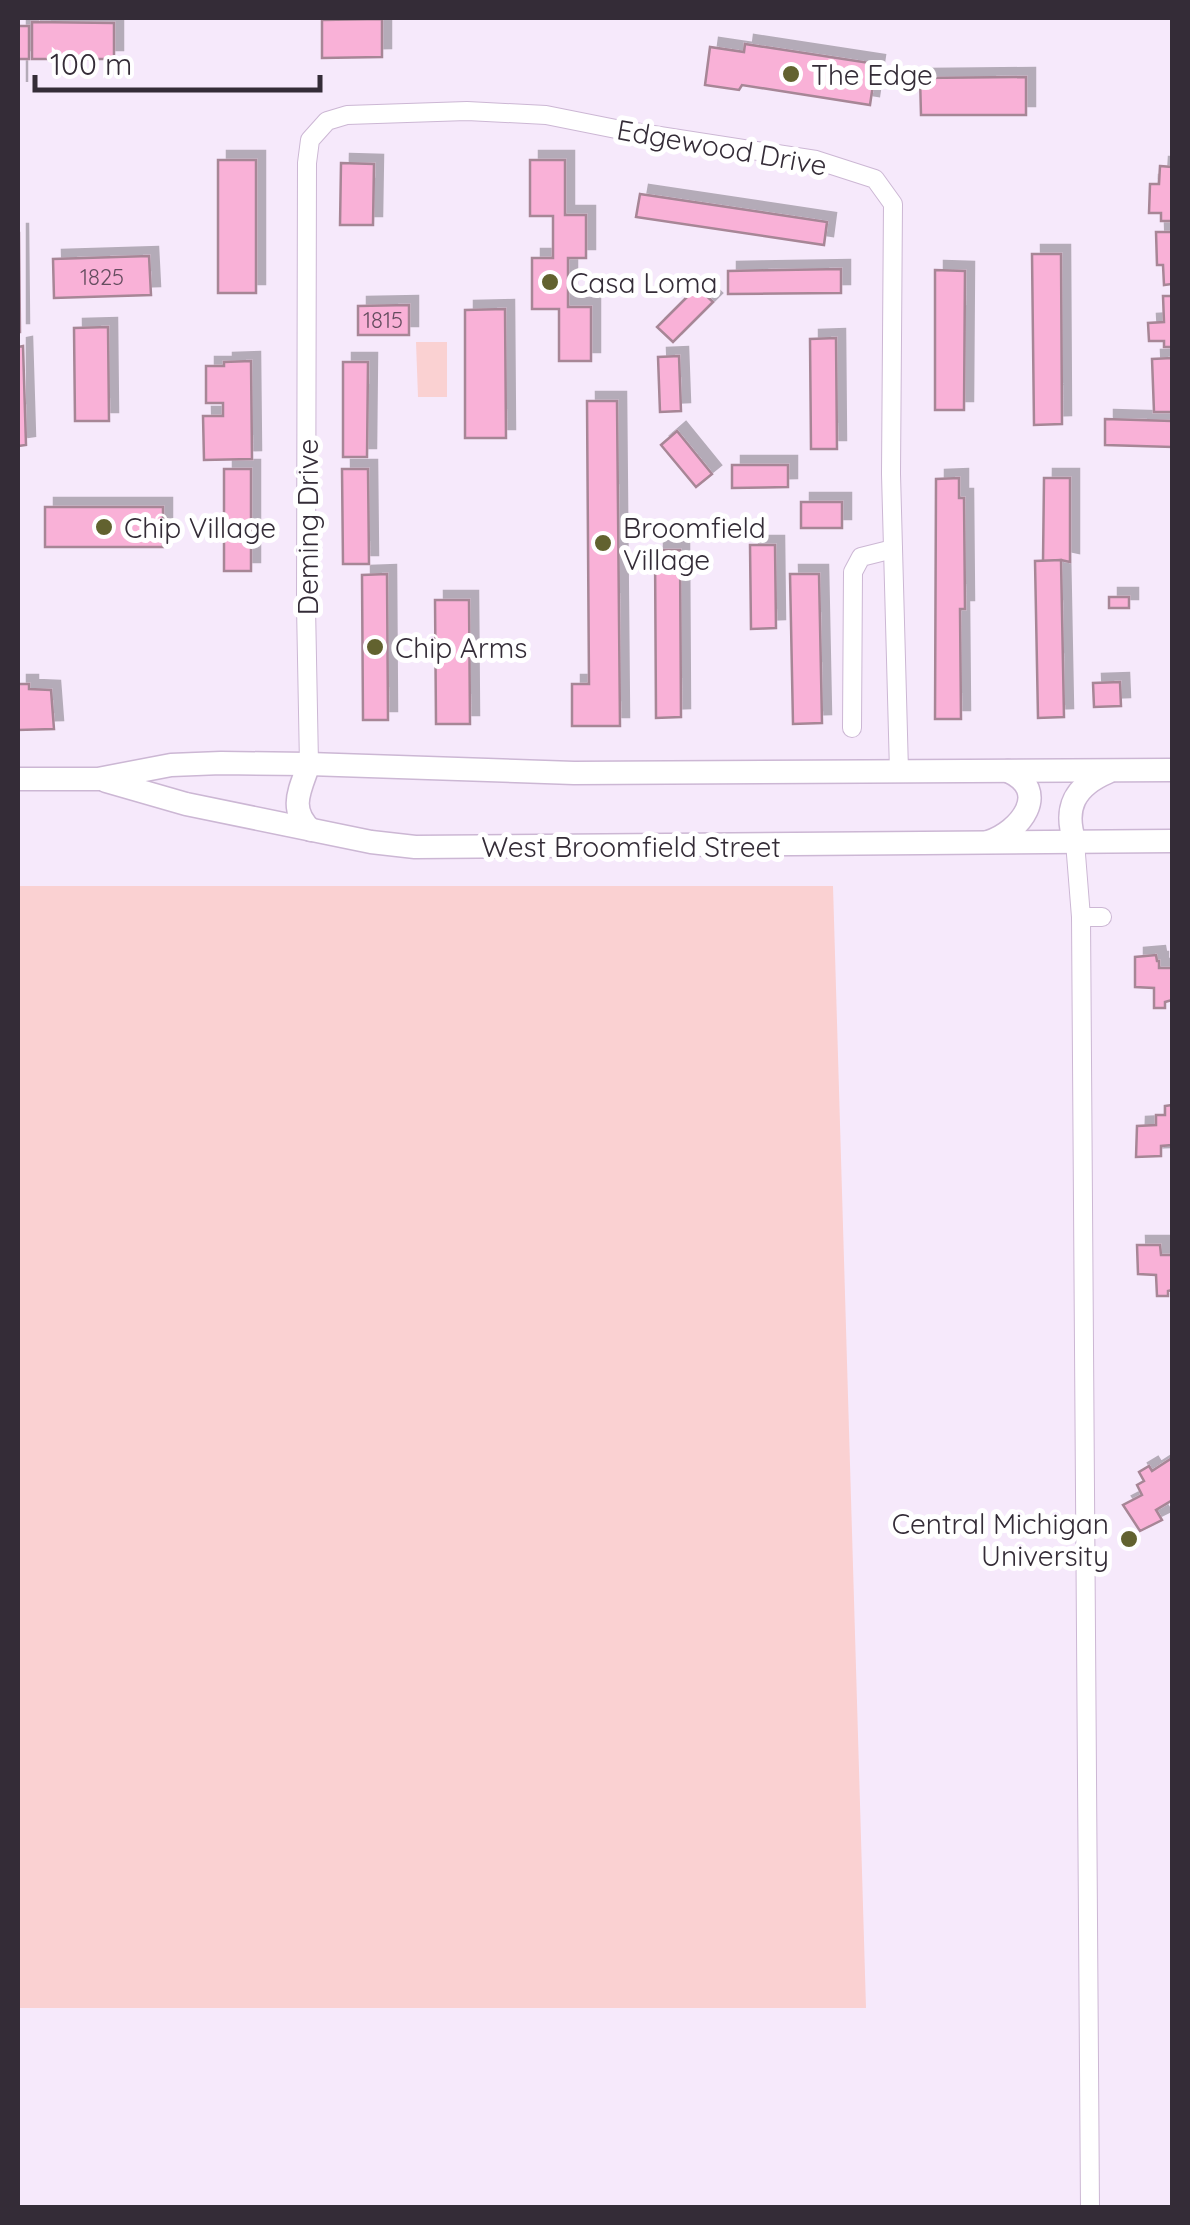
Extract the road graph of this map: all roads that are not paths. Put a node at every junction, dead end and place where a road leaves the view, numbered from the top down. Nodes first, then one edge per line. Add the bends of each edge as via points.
1 (308, 290) joint
2 (892, 549) junction
3 (852, 728) dead end
4 (308, 764) junction
5 (1111, 770) junction
6 (1172, 770) edge
7 (898, 771) junction
8 (1008, 771) junction
9 (18, 779) edge
10 (98, 779) junction
11 (312, 830) junction
12 (1075, 842) junction
13 (1172, 842) edge
14 (985, 843) junction
15 (1082, 916) junction
16 (1102, 916) dead end
17 (1090, 2208) edge

1 - 2 street, Edgewood Drive via 310,140 327,121 347,114 546,115 816,160 875,179 892,204
1 - 4 street, Deming Drive
2 - 3 street via 860,557 853,572
2 - 7 street, Edgewood Drive
4 - 7 main road, West Broomfield Street via 574,773
4 - 10 main road, West Broomfield Street via 189,764
4 - 11 main road via 297,805
5 - 6 main road, West Broomfield Street
5 - 8 main road, West Broomfield Street
5 - 12 main road via 1077,793 1070,816
7 - 8 main road, West Broomfield Street
8 - 14 main road via 1028,790 1026,813 1007,834
9 - 10 main road, West Broomfield Street
10 - 11 main road, West Broomfield Street
11 - 14 main road, West Broomfield Street via 436,848
12 - 13 main road, West Broomfield Street
12 - 14 main road, West Broomfield Street
12 - 15 street
15 - 16 street
15 - 17 street

